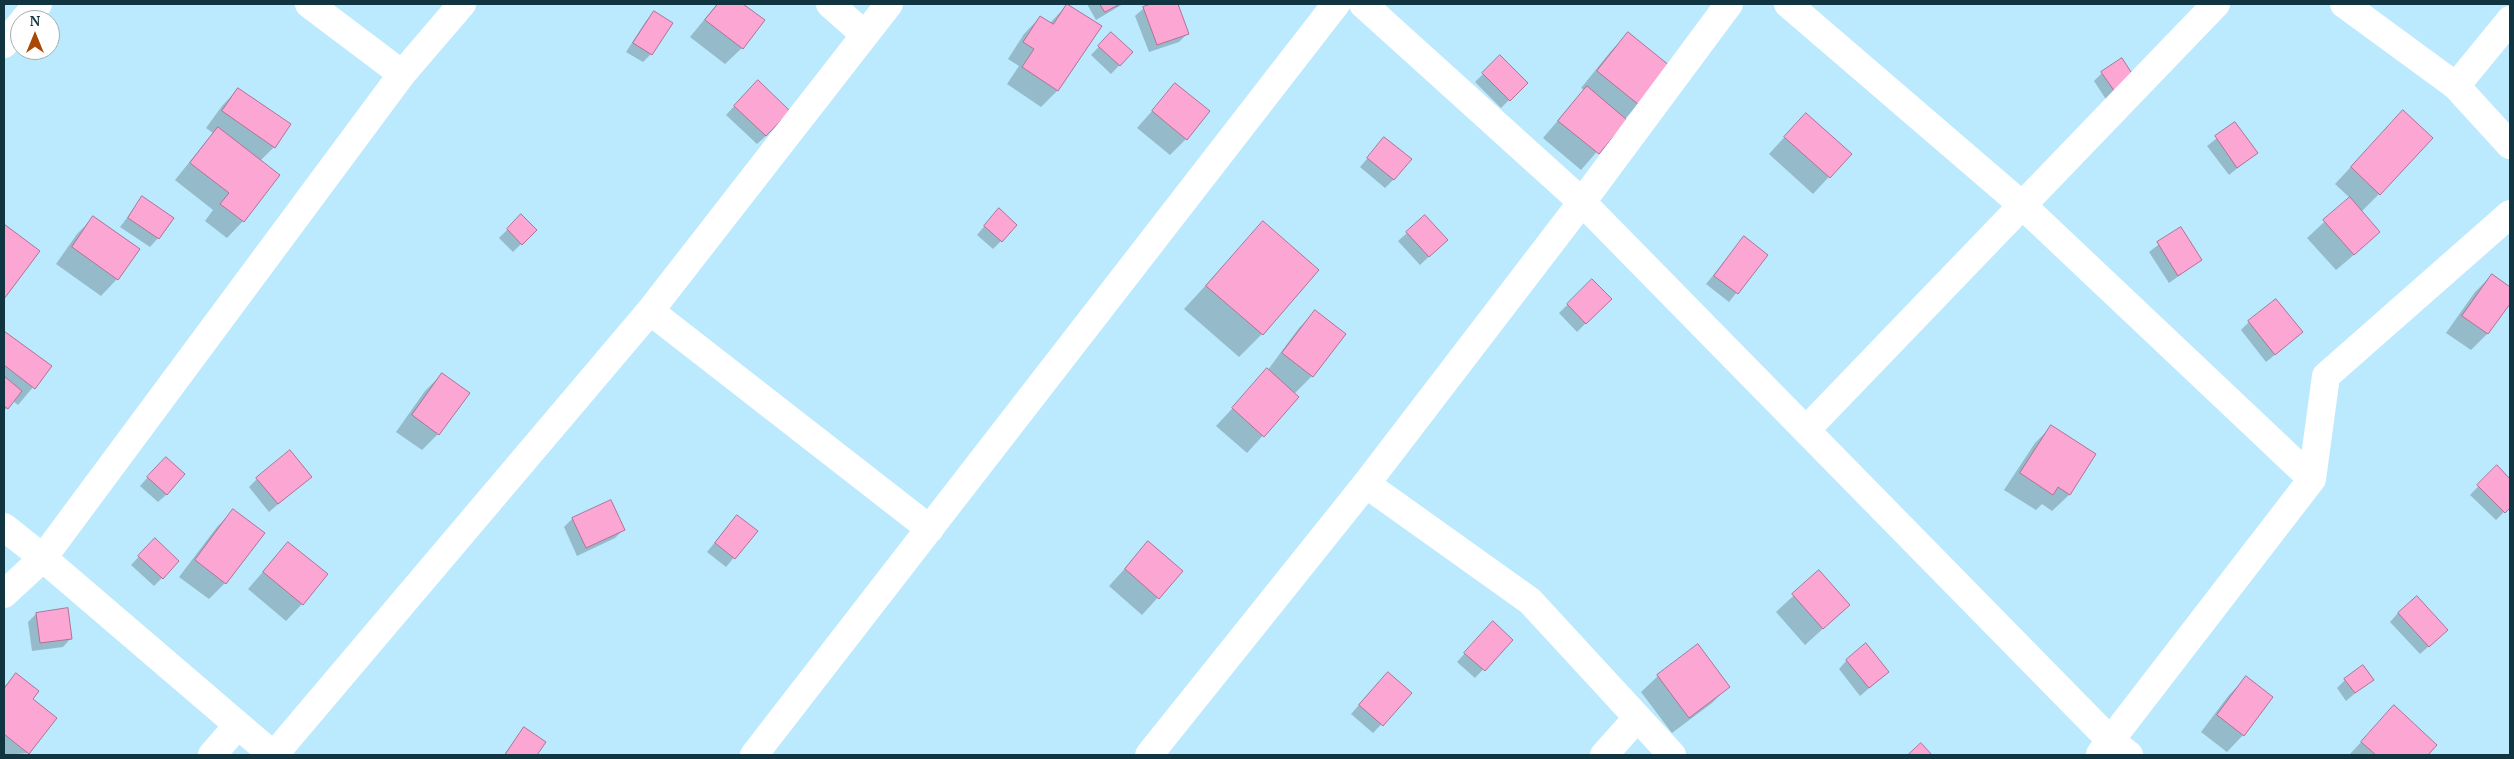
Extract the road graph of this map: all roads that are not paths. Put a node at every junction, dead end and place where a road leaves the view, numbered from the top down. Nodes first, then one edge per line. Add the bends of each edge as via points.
1 (310, 4) edge
2 (462, 4) edge
3 (830, 4) edge
4 (889, 4) edge
5 (1336, 4) edge
6 (1363, 4) edge
7 (1729, 4) edge
8 (1788, 4) edge
9 (2216, 4) edge
10 (2344, 4) edge
11 (2510, 20) edge
12 (865, 35) junction
13 (402, 74) junction
14 (2456, 86) junction
15 (2510, 145) edge
16 (1582, 202) junction
17 (2022, 205) junction
18 (2510, 214) edge
19 (650, 311) junction
20 (1806, 430) junction
21 (2312, 478) junction
22 (1366, 484) junction
23 (4, 527) edge
24 (930, 529) junction
25 (43, 558) junction
26 (4, 594) edge
27 (1637, 718) junction
28 (238, 725) junction
29 (2113, 750) edge
30 (212, 755) edge
31 (273, 755) edge
32 (754, 755) edge
33 (1149, 755) edge
34 (1604, 755) edge
35 (1672, 755) edge

1 - 13 street
2 - 13 street
3 - 12 street
4 - 12 street
5 - 24 street
6 - 16 street
7 - 16 street
8 - 17 street
9 - 17 street
10 - 14 street
11 - 14 street
12 - 19 street
13 - 25 street
14 - 15 street
16 - 20 street
16 - 22 street
17 - 20 street
17 - 21 street
18 - 21 street via 2326,376
19 - 24 street
19 - 31 street
20 - 29 street
21 - 29 street
22 - 27 street via 1530,601
22 - 33 street
23 - 25 street
24 - 32 street
25 - 26 street
25 - 28 street
27 - 34 street
27 - 35 street
28 - 30 street
28 - 31 street

